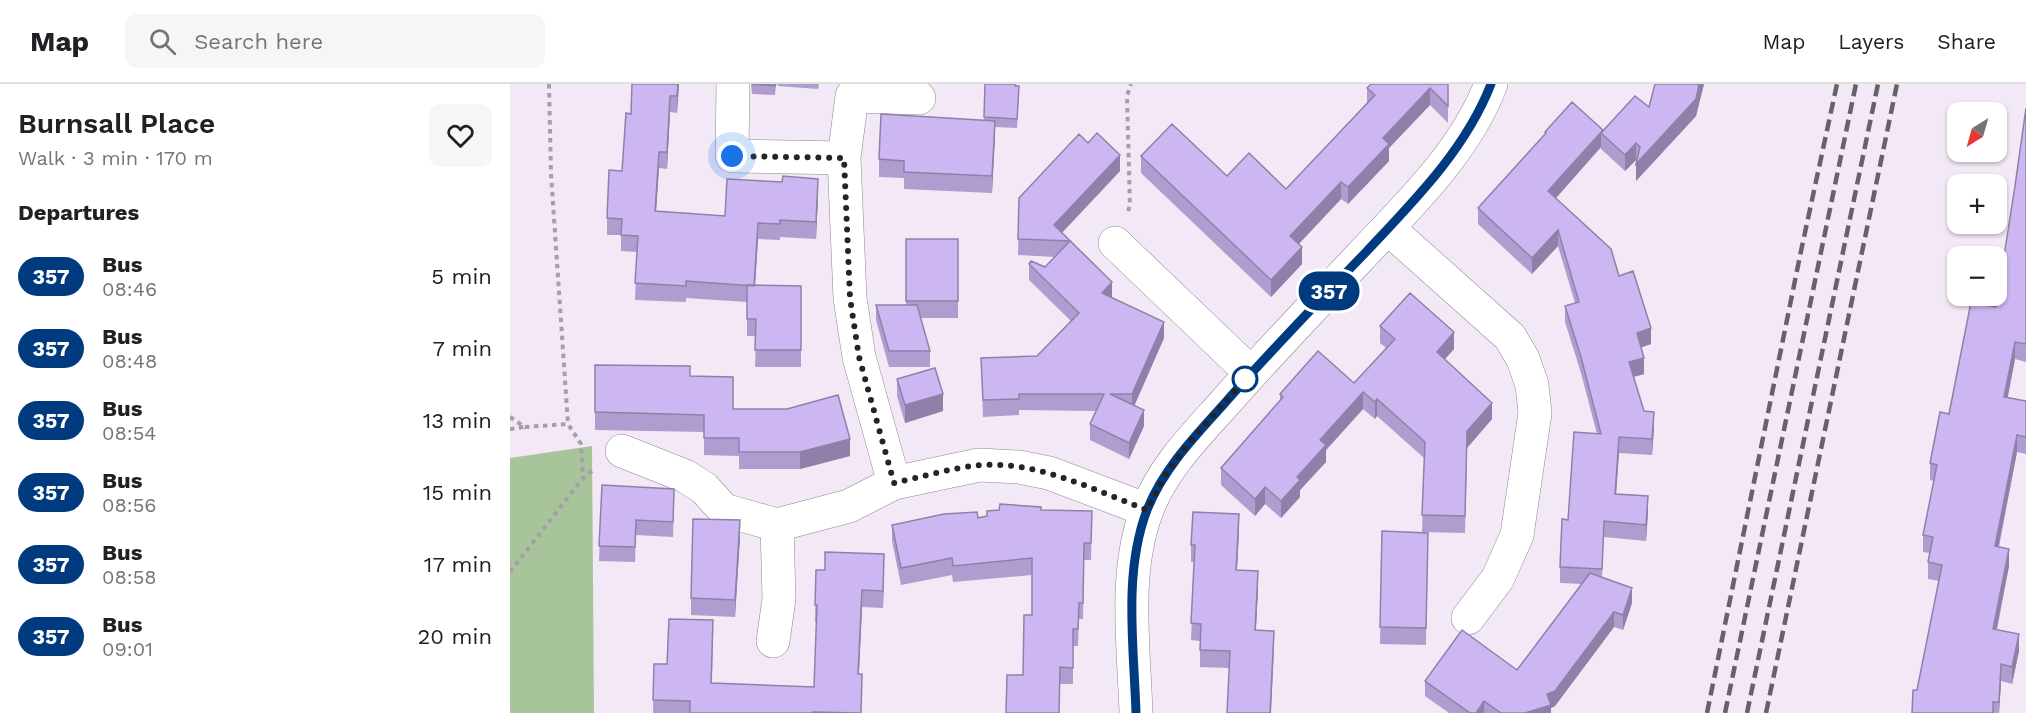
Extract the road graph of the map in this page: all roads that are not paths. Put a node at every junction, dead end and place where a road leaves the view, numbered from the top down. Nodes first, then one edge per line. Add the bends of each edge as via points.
1 (733, 84) edge
2 (1491, 84) edge
3 (920, 98) dead end
4 (844, 158) junction
5 (1388, 228) junction
6 (1115, 243) road end
7 (1251, 373) junction
8 (622, 451) dead end
9 (894, 483) junction
10 (1147, 510) junction
11 (777, 525) junction
12 (1468, 618) dead end
13 (772, 641) dead end
14 (1136, 713) edge

1 - 4 street via 732,156
2 - 5 street via 1463,138
3 - 4 street via 852,96
4 - 9 street via 850,298 859,357
5 - 7 street
5 - 12 street via 1510,337 1532,385 1534,413 1517,535 1497,578
6 - 7 street
7 - 10 street via 1192,439 1166,474
8 - 11 street via 685,476 704,488 724,510
9 - 10 street via 979,465 1018,467 1049,473
9 - 11 street via 849,506
10 - 14 street via 1136,550 1132,586
11 - 13 street via 779,599

